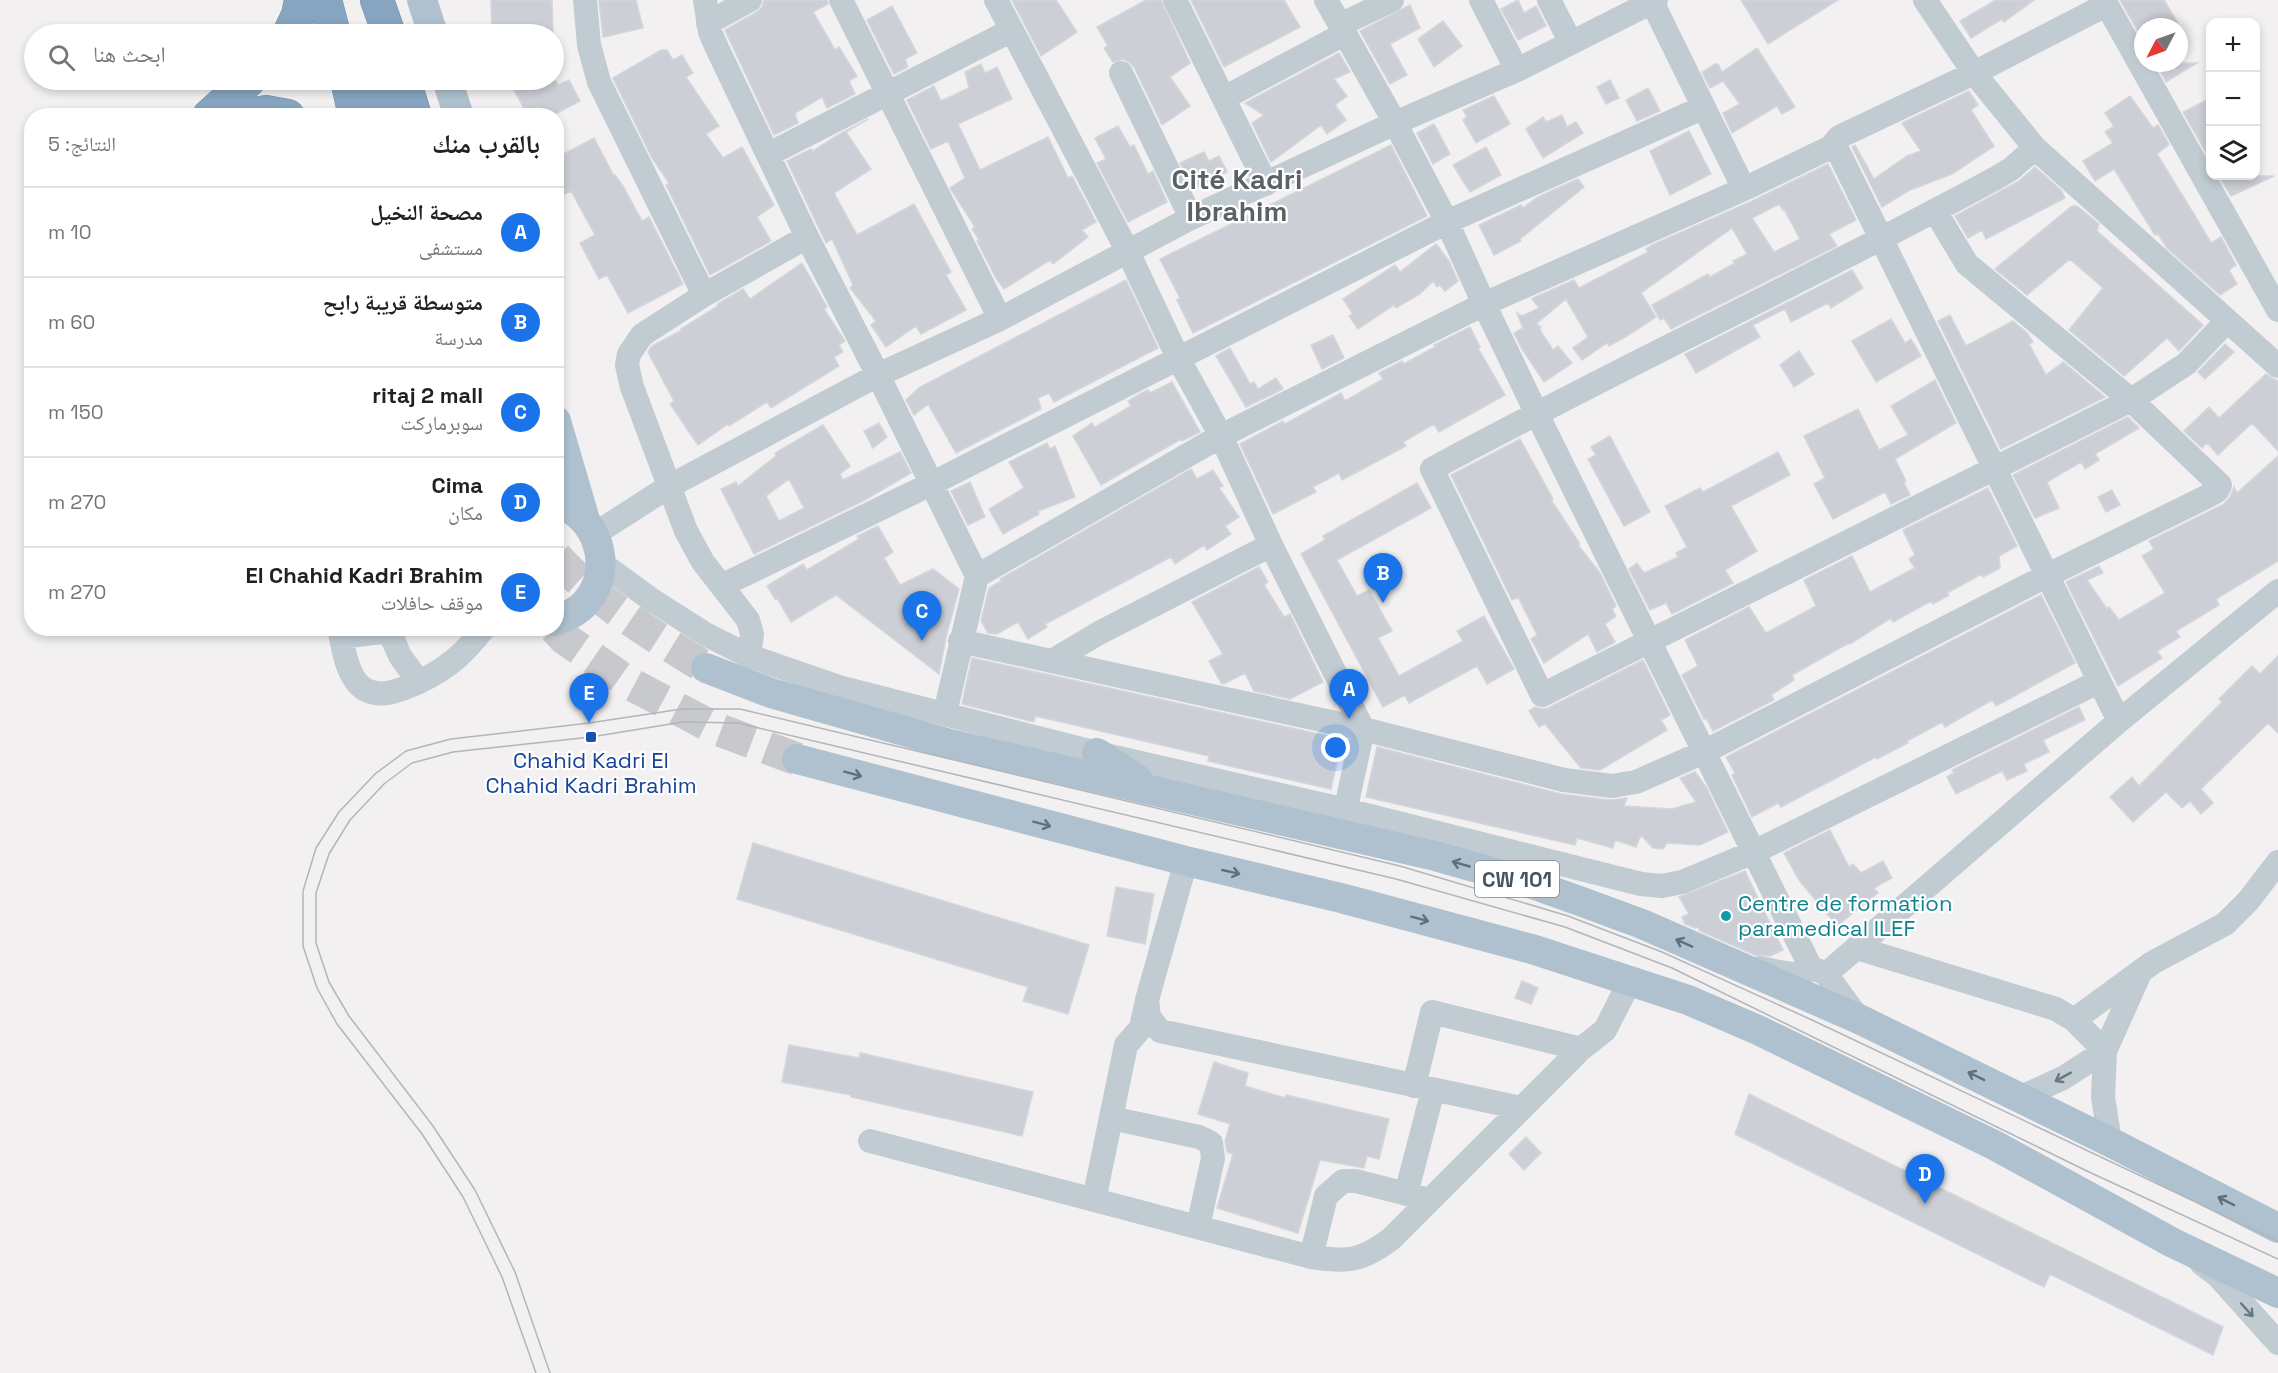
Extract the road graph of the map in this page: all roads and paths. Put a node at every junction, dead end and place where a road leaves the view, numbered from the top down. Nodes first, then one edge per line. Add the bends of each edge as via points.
1 (301, 0) edge
2 (325, 0) edge
3 (358, 0) edge
4 (377, 0) edge
5 (422, 0) edge
6 (585, 0) edge
7 (750, 0) edge
8 (841, 0) edge
9 (996, 0) edge
10 (1326, 0) edge
11 (1392, 0) edge
12 (1481, 0) edge
13 (1549, 0) edge
14 (1925, 0) edge
15 (1654, 1) edge
16 (1182, 2) edge
17 (2105, 3) edge
18 (707, 12) edge
19 (294, 24) edge
20 (331, 24) edge
21 (364, 24) edge
22 (385, 24) edge
23 (430, 24) edge
24 (1342, 29) junction
25 (1011, 30) junction
26 (1571, 43) junction
27 (1518, 70) junction
28 (1974, 73) junction
29 (1121, 74) dead end
30 (238, 90) edge
31 (349, 90) edge
32 (382, 90) edge
33 (407, 90) edge
34 (450, 90) edge
35 (888, 94) junction
36 (1224, 98) junction
37 (218, 108) edge
38 (353, 108) edge
39 (387, 108) edge
40 (413, 108) edge
41 (456, 108) edge
42 (1702, 108) junction
43 (1395, 123) junction
44 (1834, 142) junction
45 (2035, 148) junction
46 (769, 154) junction
47 (1266, 184) junction
48 (1744, 189) junction
49 (1935, 212) junction
50 (1191, 218) junction
51 (1447, 222) junction
52 (807, 237) junction
53 (1882, 240) junction
54 (1128, 252) junction
55 (704, 295) junction
56 (1484, 304) junction
57 (2278, 310) edge
58 (1000, 319) junction
59 (2227, 321) junction
60 (1178, 357) junction
61 (2278, 366) edge
62 (879, 375) junction
63 (2131, 400) junction
64 (1536, 412) junction
65 (1221, 436) junction
66 (564, 445) edge
67 (1994, 468) junction
68 (931, 484) junction
69 (668, 487) junction
70 (564, 506) edge
71 (590, 527) junction
72 (1271, 545) junction
73 (601, 563) junction
74 (977, 576) junction
75 (2046, 576) junction
76 (723, 585) junction
77 (2278, 591) edge
78 (564, 617) edge
79 (341, 636) edge
80 (391, 636) edge
81 (477, 636) edge
82 (960, 641) junction
83 (1650, 642) junction
84 (749, 656) junction
85 (1053, 661) junction
86 (706, 668) tunnel mouth
87 (419, 682) junction
88 (2098, 682) junction
89 (945, 713) junction
90 (2119, 721) junction
91 (1363, 729) junction
92 (1704, 752) junction
93 (1097, 753) junction
94 (797, 759) tunnel mouth
95 (1154, 790) junction
96 (1343, 822) junction
97 (1754, 852) junction
98 (1186, 861) junction
99 (2278, 862) edge
100 (1857, 948) junction
101 (1731, 964) junction
102 (1819, 971) junction
103 (2141, 971) junction
104 (1630, 981) junction
105 (1147, 1000) junction
106 (1861, 1020) junction
107 (2074, 1020) junction
108 (1581, 1048) junction
109 (2105, 1051) junction
110 (1424, 1088) junction
111 (2019, 1098) junction
112 (1521, 1108) junction
113 (1111, 1118) junction
114 (870, 1141) dead end
115 (2110, 1142) junction
116 (1406, 1194) junction
117 (1094, 1200) junction
118 (1430, 1200) junction
119 (1197, 1227) junction
120 (2278, 1228) edge
121 (2173, 1243) junction
122 (1311, 1257) junction
123 (2278, 1293) edge
124 (2278, 1343) edge

1 - 19 highway
2 - 20 highway
3 - 21 highway
4 - 22 highway
5 - 23 main road
6 - 55 street via 589,45 599,82
7 - 18 street
8 - 35 street
9 - 25 street
10 - 24 street
11 - 24 street
12 - 27 street
13 - 26 street
14 - 28 street
15 - 26 street
15 - 42 street
16 - 36 street
17 - 28 street
17 - 57 street
18 - 46 street via 710,32
24 - 36 street
24 - 43 street
25 - 35 street
25 - 54 street
26 - 27 street
27 - 43 street
28 - 44 street via 1839,136
28 - 45 street
29 - 50 street
30 - 37 highway
31 - 38 highway
32 - 39 highway
33 - 40 highway
34 - 41 main road
35 - 46 street
35 - 58 street
36 - 47 street
42 - 48 street
42 - 51 street
43 - 47 street
43 - 51 street
44 - 48 street via 1831,147
44 - 53 street
45 - 49 street via 2011,169
45 - 59 street
46 - 52 street
47 - 50 street
48 - 56 street
49 - 53 street
49 - 63 street via 1967,264
50 - 54 street
51 - 56 street
51 - 60 street
52 - 55 street
52 - 62 street
53 - 64 street
53 - 67 street
54 - 58 street
54 - 60 street
55 - 69 street via 642,335 629,354 628,376
56 - 64 street
56 - 65 street
58 - 62 street
59 - 61 street
59 - 63 street via 2186,364
60 - 65 street
60 - 68 street
62 - 68 street
62 - 69 street
63 - 67 street
63 - 75 street via 2220,485 2206,497
64 - 83 street
64 - 83 street via 1432,469 1542,695
65 - 72 street
65 - 74 street
66 - 71 main road
67 - 75 street
67 - 83 street
68 - 74 street
68 - 76 street
69 - 71 street
69 - 76 street via 703,562
70 - 71 main road
71 - 73 main road via 600,548
72 - 85 street via 1099,633
72 - 91 street
73 - 78 main road via 598,582 588,600
73 - 84 street via 707,635
74 - 82 street
75 - 88 street
75 - 92 street
76 - 84 street via 748,620 752,634
77 - 90 street
79 - 87 street via 348,668 360,686 390,693
80 - 87 street
81 - 87 street via 453,663
82 - 85 street
82 - 89 street
83 - 92 street
84 - 89 street via 842,688
85 - 91 street
86 - 95 main road, CW 101 via 849,717
88 - 90 street
88 - 97 street
89 - 93 street
90 - 100 street
91 - 92 street via 1564,780 1612,786 1635,782
91 - 96 street
92 - 97 street
93 - 95 main road
93 - 96 street
94 -> 98 main road
95 - 96 main road, CW 101
96 - 97 street via 1662,886 1682,882
101 -> 96 main road, CW 101 via 1642,924
97 - 102 street
98 -> 104 main road via 1535,950
98 - 105 street
99 - 103 street via 2225,924
100 - 102 street
100 - 107 street via 2047,1005
101 - 102 street via 1796,974
101 - 106 main road, CW 101
102 - 106 street
103 - 107 street
103 - 109 street
104 - 108 street via 1605,1030
104 - 121 main road via 1688,1000 1768,1035 1996,1146
105 - 110 street via 1149,1017 1160,1031
105 - 113 street via 1142,1028 1126,1045
111 -> 106 main road, CW 101
107 - 109 street
108 - 110 street via 1432,1012
108 - 112 street
109 -> 111 street via 2063,1078
109 - 115 street via 2103,1097
110 - 112 street
110 - 116 street
111 - 115 main road, CW 101
112 - 118 street
113 - 117 street
113 - 119 street via 1211,1143 1213,1158
114 - 117 street
120 -> 115 main road, CW 101
116 - 118 street
116 - 122 street via 1343,1181 1326,1196
117 - 119 street
118 - 122 street via 1369,1255 1341,1261
119 - 122 street
121 - 123 main road
121 -> 124 street via 2218,1276

